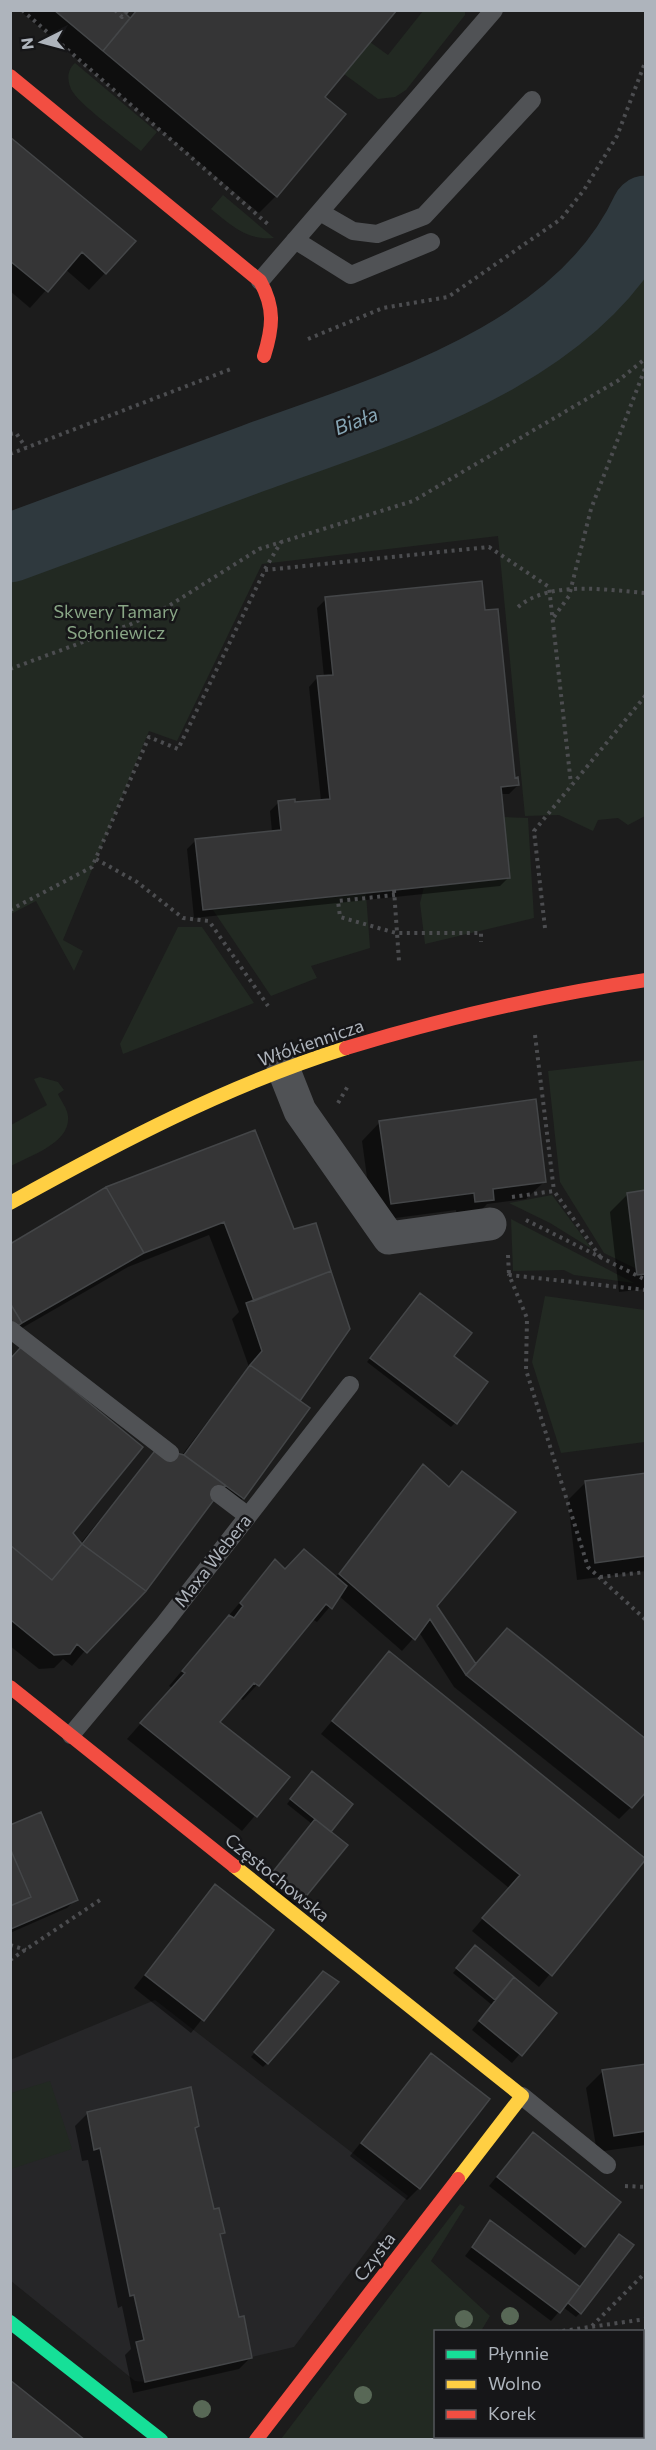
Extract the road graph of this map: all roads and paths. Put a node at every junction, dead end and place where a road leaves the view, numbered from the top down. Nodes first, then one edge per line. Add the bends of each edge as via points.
1 (22, 10) edge
2 (115, 10) edge
3 (128, 10) edge
4 (494, 10) edge
5 (10, 76) edge
6 (532, 100) dead end
7 (320, 212) junction
8 (295, 240) junction
9 (431, 242) dead end
10 (260, 281) junction
11 (264, 356) dead end
12 (645, 358) edge
13 (645, 366) edge
14 (10, 434) edge
15 (26, 448) dead end
16 (281, 541) junction
17 (265, 570) junction
18 (571, 588) junction
19 (550, 593) junction
20 (645, 593) edge
21 (518, 607) dead end
22 (554, 618) junction
23 (10, 669) edge
24 (645, 695) edge
25 (572, 784) junction
26 (96, 859) junction
27 (10, 910) edge
28 (544, 928) dead end
29 (396, 933) junction
30 (481, 942) dead end
31 (399, 961) dead end
32 (645, 980) edge
33 (268, 1006) dead end
34 (534, 1031) dead end
35 (283, 1068) junction
36 (554, 1191) junction
37 (10, 1203) edge
38 (498, 1217) junction
39 (601, 1258) junction
40 (645, 1280) edge
41 (645, 1290) edge
42 (11, 1330) edge
43 (350, 1385) dead end
44 (170, 1453) dead end
45 (219, 1494) dead end
46 (248, 1516) junction
47 (645, 1572) edge
48 (599, 1578) junction
49 (645, 1614) edge
50 (640, 1615) junction
51 (645, 1620) edge
52 (10, 1687) edge
53 (71, 1735) junction
54 (100, 1900) dead end
55 (10, 1945) edge
56 (26, 1950) junction
57 (10, 1960) edge
58 (522, 2096) junction
59 (607, 2165) dead end
60 (645, 2272) edge
61 (645, 2319) edge
62 (10, 2322) edge
63 (592, 2326) junction
64 (562, 2330) edge
65 (161, 2439) edge
66 (256, 2439) edge

1 - 8 path via 271,227
2 - 3 path via 122,17
4 - 7 lane
5 - 10 street
6 - 7 lane via 424,216 377,234 353,231
7 - 8 lane
8 - 9 lane via 351,275
8 - 10 lane
10 - 11 street via 271,298 275,323
12 - 16 path via 619,380 413,501
13 - 18 path via 591,509
14 - 15 path via 16,433
16 - 17 path
16 - 23 path via 259,549 175,602 129,625
17 - 19 path via 489,547 549,586
17 - 26 path via 178,749 149,737
18 - 19 path
18 - 20 path
18 - 22 path
19 - 21 path via 530,596
19 - 22 path
22 - 25 path
24 - 25 path
25 - 28 path via 534,831
26 - 27 path via 92,867
26 - 33 path via 137,882 183,918 209,921
29 - 29 path via 340,917 338,901 394,893
29 - 30 path via 481,933
29 - 31 path
32 - 35 street, Włókiennicza via 563,993 429,1023
34 - 36 path
35 - 37 street, Włókiennicza via 106,1149
35 - 38 street via 300,1111 388,1238
36 - 38 path via 502,1198
36 - 39 path
38 - 39 path
39 - 40 path
41 - 48 path via 509,1275 527,1318 526,1370 588,1567
42 - 44 lane
43 - 46 lane, Maxa Webera
45 - 46 lane
46 - 53 lane, Maxa Webera
47 - 48 path
48 - 50 path
49 - 50 path
50 - 51 path
52 - 53 street, Częstochowska
53 - 58 street, Częstochowska
54 - 56 path
55 - 56 path
56 - 57 path
58 - 59 lane
58 - 66 street, Czysta
60 - 63 path
61 - 63 path
62 - 65 street
63 - 64 path

